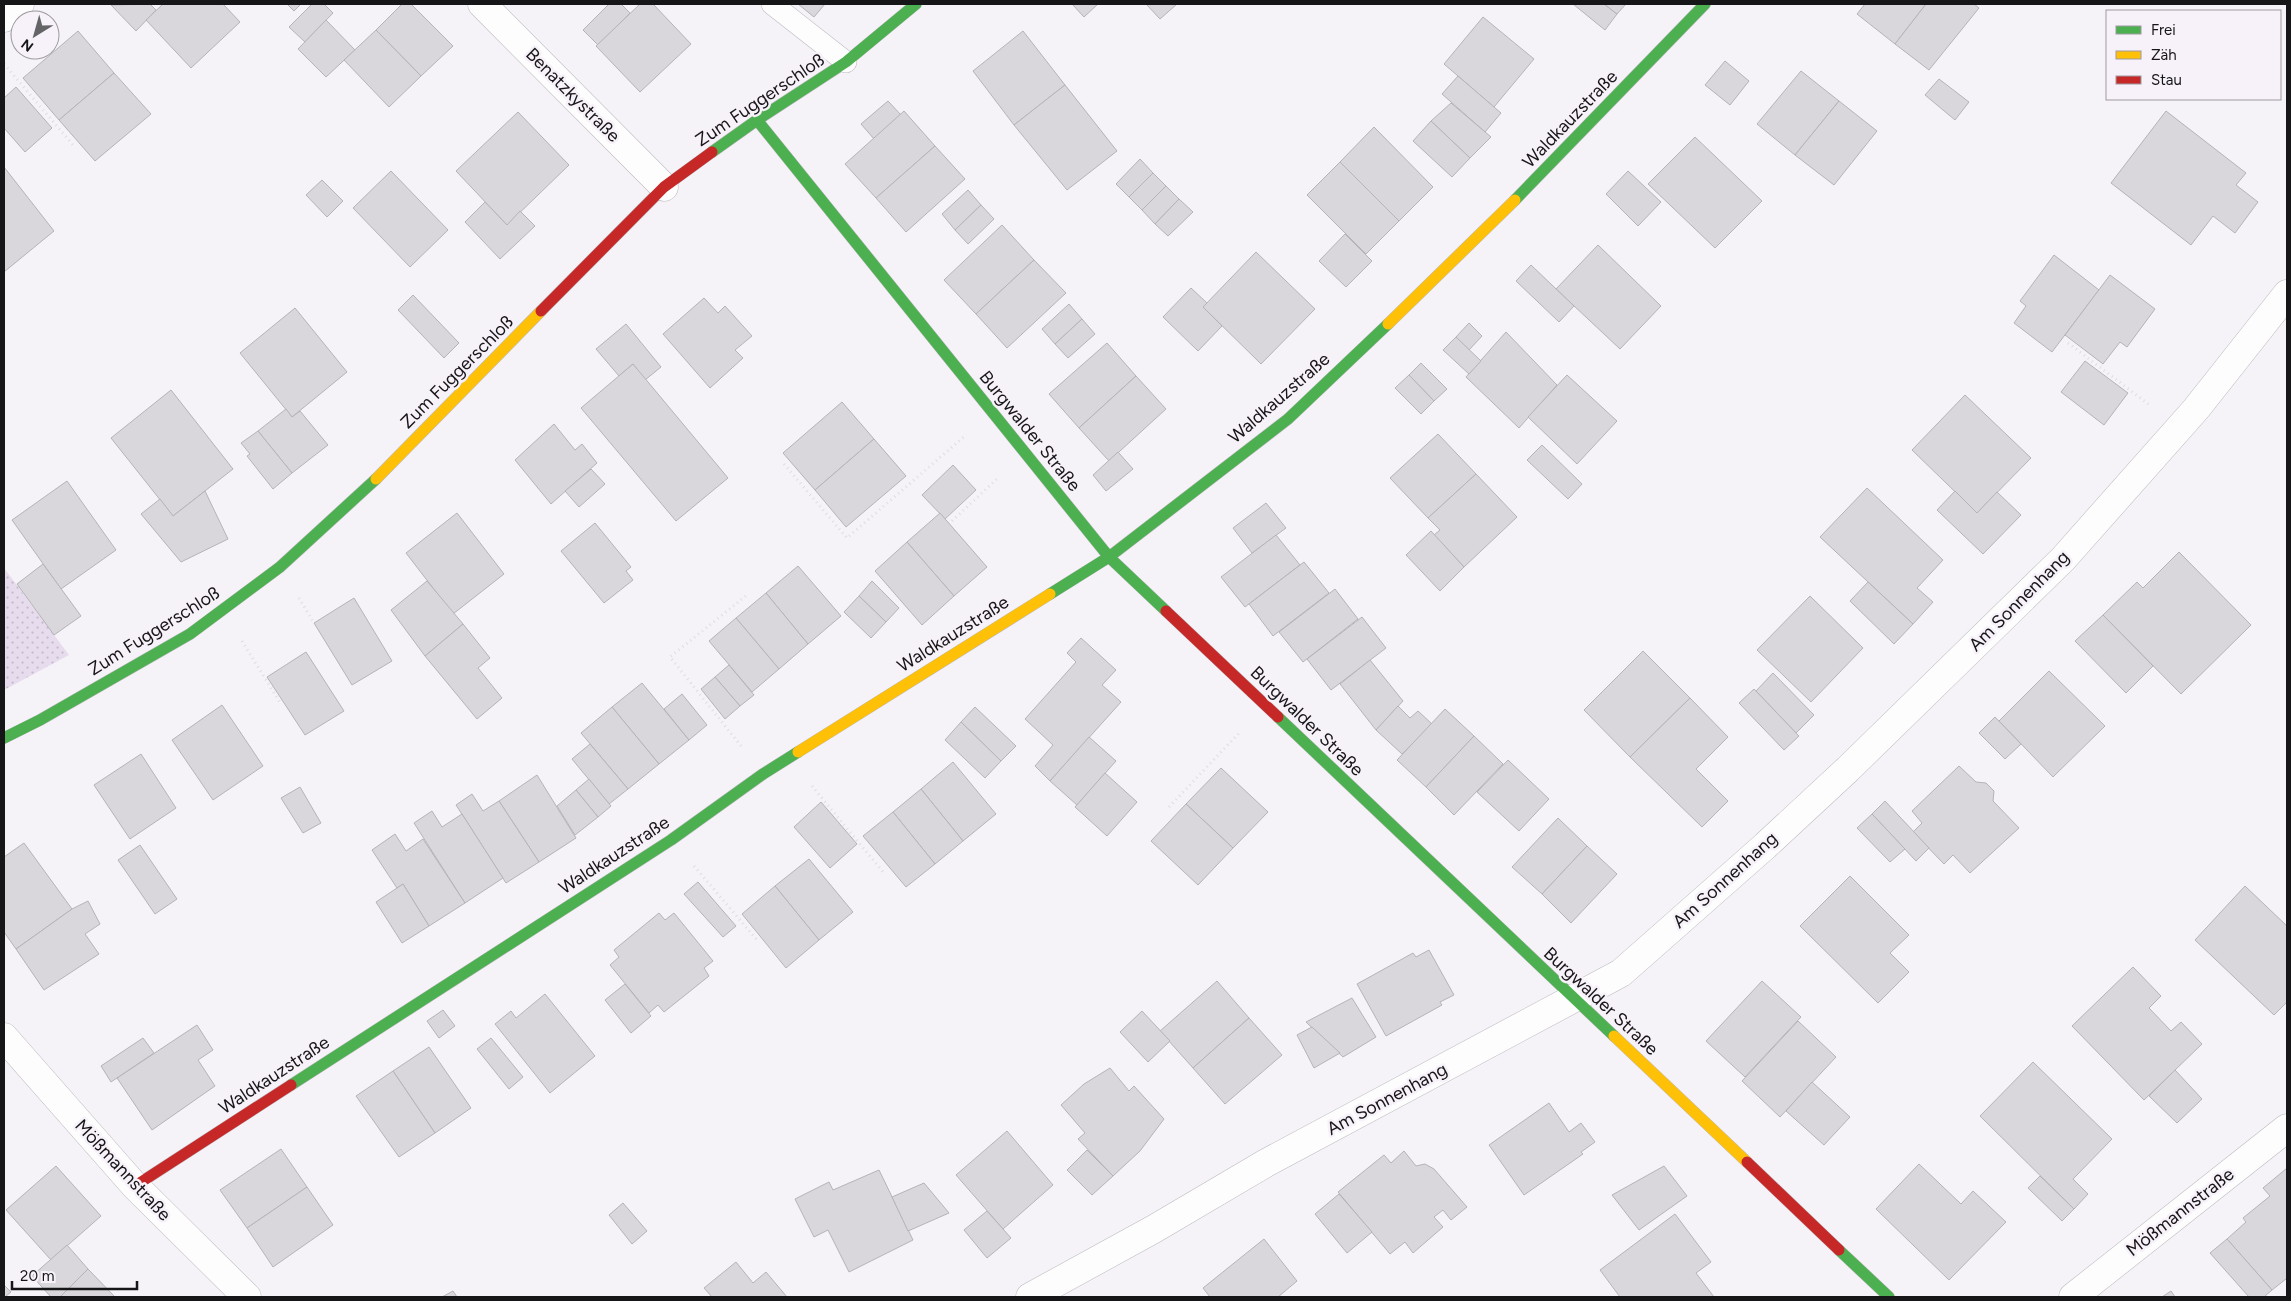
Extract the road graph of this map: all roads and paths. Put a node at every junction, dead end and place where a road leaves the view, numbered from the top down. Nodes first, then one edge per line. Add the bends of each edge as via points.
1 (20, 4) edge
2 (482, 4) edge
3 (772, 4) edge
4 (916, 4) edge
5 (1705, 4) edge
6 (4, 18) edge
7 (846, 62) junction
8 (4, 64) edge
9 (757, 120) junction
10 (73, 145) dead end
11 (664, 187) junction
12 (2287, 294) edge
13 (2068, 343) dead end
14 (992, 412) junction
15 (2180, 427) junction
16 (1025, 453) junction
17 (784, 464) dead end
18 (952, 520) dead end
19 (1109, 557) junction
20 (746, 595) dead end
21 (223, 611) junction
22 (281, 704) dead end
23 (1265, 705) junction
24 (4, 738) edge
25 (788, 758) junction
26 (762, 774) junction
27 (1169, 807) dead end
28 (671, 840) junction
29 (884, 872) dead end
30 (757, 940) dead end
31 (1574, 1000) junction
32 (4, 1037) edge
33 (2287, 1128) edge
34 (135, 1186) junction
35 (247, 1297) edge
36 (1030, 1297) edge
37 (1889, 1297) edge
38 (2073, 1297) edge

1 - 6 street
2 - 11 street, Benatzkystraße
3 - 7 lane
4 - 7 street, Zum Fuggerschloß
5 - 19 street, Waldkauzstraße via 1499,217 1288,418
7 - 9 street, Zum Fuggerschloß
8 - 10 path
9 - 11 street, Zum Fuggerschloß
9 - 14 street, Burgwalder Straße
11 - 21 street, Zum Fuggerschloß via 342,512
12 - 15 street, Am Sonnenhang
13 - 15 path
14 - 16 street, Burgwalder Straße
14 - 17 path via 847,538
15 - 31 street, Am Sonnenhang via 2063,559 1848,769 1621,973
16 - 18 path
16 - 19 street, Burgwalder Straße
19 - 23 street, Burgwalder Straße
19 - 25 street, Waldkauzstraße
20 - 26 path via 670,657
21 - 22 path
21 - 24 street, Zum Fuggerschloß via 190,634
23 - 27 path
23 - 31 street, Burgwalder Straße
25 - 26 street, Waldkauzstraße
25 - 29 path
26 - 28 street, Waldkauzstraße
28 - 30 path
28 - 34 street, Waldkauzstraße
31 - 36 street, Am Sonnenhang via 1266,1163
31 - 37 street, Burgwalder Straße
32 - 34 street, Mößmannstraße
33 - 38 street, Mößmannstraße
34 - 35 street, Mößmannstraße

